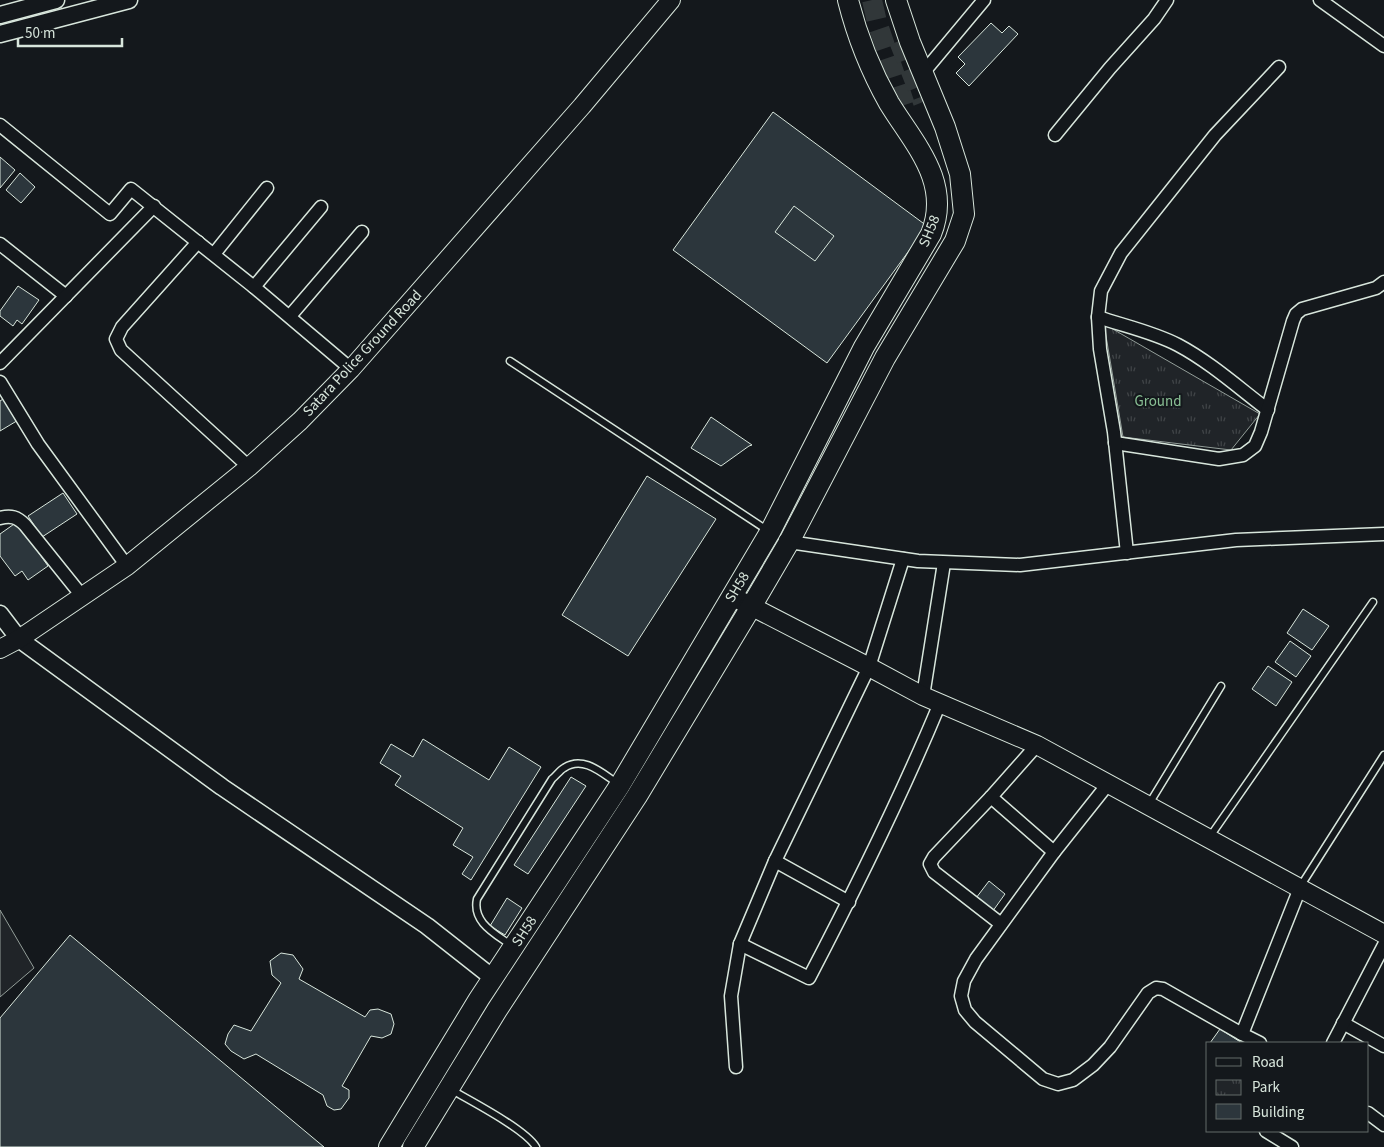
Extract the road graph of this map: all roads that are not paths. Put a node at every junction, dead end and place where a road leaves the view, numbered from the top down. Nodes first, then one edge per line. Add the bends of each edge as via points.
1 (56, 0) edge
2 (129, 0) edge
3 (671, 0) edge
4 (848, 0) edge
5 (896, 0) edge
6 (984, 0) edge
7 (1167, 0) edge
8 (1320, 0) edge
9 (0, 15) edge
10 (0, 34) edge
11 (1384, 46) edge
12 (1279, 67) dead end
13 (923, 73) junction
14 (0, 125) edge
15 (1055, 135) dead end
16 (917, 144) junction
17 (960, 174) junction
18 (267, 188) dead end
19 (154, 206) junction
20 (321, 207) dead end
21 (362, 232) dead end
22 (198, 242) junction
23 (0, 244) edge
24 (214, 254) junction
25 (1384, 282) edge
26 (254, 287) junction
27 (898, 291) junction
28 (66, 296) junction
29 (918, 303) junction
30 (290, 316) junction
31 (1098, 317) junction
32 (510, 361) dead end
33 (0, 363) edge
34 (351, 369) junction
35 (0, 382) edge
36 (1268, 410) junction
37 (1115, 443) junction
38 (249, 467) junction
39 (0, 518) edge
40 (770, 532) junction
41 (1384, 534) edge
42 (789, 542) junction
43 (1127, 552) junction
44 (903, 559) junction
45 (944, 563) junction
46 (127, 566) junction
47 (82, 596) junction
48 (731, 596) junction
49 (1373, 602) dead end
50 (751, 607) junction
51 (0, 614) edge
52 (19, 638) junction
53 (0, 649) edge
54 (869, 666) junction
55 (1221, 686) dead end
56 (923, 696) junction
57 (940, 703) junction
58 (1037, 745) junction
59 (1384, 755) edge
60 (1108, 784) junction
61 (629, 790) junction
62 (991, 797) junction
63 (1149, 805) junction
64 (1208, 839) junction
65 (1054, 852) junction
66 (775, 861) junction
67 (1300, 888) junction
68 (849, 902) junction
69 (1001, 924) junction
70 (1384, 934) edge
71 (740, 944) junction
72 (1384, 945) edge
73 (522, 953) junction
74 (493, 978) junction
75 (1343, 1023) junction
76 (1242, 1034) junction
77 (1258, 1042) edge
78 (1334, 1042) edge
79 (1384, 1046) edge
80 (736, 1067) dead end
81 (449, 1088) junction
82 (1369, 1114) edge
83 (1384, 1126) edge
84 (1268, 1132) edge
85 (389, 1147) edge
86 (413, 1147) edge
87 (536, 1147) edge
88 (1292, 1147) edge

1 - 9 street
2 - 10 street
3 - 34 main road, Satara Police Ground Road via 576,114
4 - 16 main road, SH58 / SH58 via 854,26 869,62 889,102
5 - 13 main road, SH58 / SH58
6 - 13 street
7 - 15 street
8 - 11 street
12 - 31 street via 1215,135 1121,253 1101,291
13 - 17 main road, SH58 / SH58
14 - 19 street via 110,214 131,189
16 - 17 main road via 915,105
16 - 27 main road, SH58 / SH58 via 938,194 938,213 931,234
17 - 29 main road, SH58 / SH58 via 964,214 955,241
18 - 24 street
19 - 22 street
19 - 28 street
20 - 26 street
21 - 30 street
22 - 24 street
22 - 38 street via 122,327 116,338 121,350
23 - 28 street
24 - 26 street
25 - 36 street via 1376,288 1296,314
26 - 30 street
27 - 29 main road
27 - 40 main road, SH58 / SH58 via 864,346
28 - 33 street
29 - 42 main road, SH58 / SH58 via 885,358
30 - 34 street
31 - 36 street via 1177,345
31 - 37 street
32 - 40 lane
34 - 38 main road, Satara Police Ground Road
35 - 46 street via 38,444
36 - 37 street via 1255,446 1243,455 1219,459
37 - 43 street
38 - 46 main road, Satara Police Ground Road
39 - 47 street via 17,518 25,525
40 - 42 street
40 - 48 main road, SH58 / SH58
41 - 43 street via 1236,540
42 - 44 street
42 - 50 main road, SH58 / SH58
43 - 45 street via 1020,565
44 - 45 street
44 - 54 street
45 - 56 street
46 - 47 main road, Satara Police Ground Road
47 - 52 main road, Satara Police Ground Road
48 - 50 main road
48 - 61 main road, SH58 / SH58
49 - 64 lane
50 - 54 main road
50 - 61 main road, SH58 / SH58
51 - 52 street
52 - 53 main road, Satara Police Ground Road
52 - 74 street via 222,787 428,926
54 - 56 main road
54 - 66 street
55 - 63 lane
56 - 57 main road
57 - 58 main road
57 - 68 street
58 - 60 main road
58 - 62 street
59 - 67 lane
60 - 63 main road
60 - 65 street
61 - 73 main road, SH58 / SH58
61 - 73 lane via 594,767 577,762 552,779 475,906 482,924
62 - 65 street
62 - 69 street via 930,864 934,872
63 - 64 main road
64 - 67 main road
65 - 69 street
66 - 68 street
66 - 71 street
67 - 70 main road
67 - 76 street
68 - 71 street via 809,978
69 - 76 street via 976,959 964,981 961,996 975,1022 1043,1079 1058,1084 1073,1080 1093,1065 1110,1047 1148,993 1156,988 1163,988
71 - 80 street via 731,996
72 - 75 street
73 - 74 main road, SH58 / SH58
73 - 81 main road, SH58 / SH58
74 - 85 main road, SH58 / SH58
75 - 78 street
75 - 79 street
76 - 77 street
81 - 86 main road, SH58 / SH58
81 - 87 lane via 507,1122 532,1140
82 - 83 street
84 - 88 street

